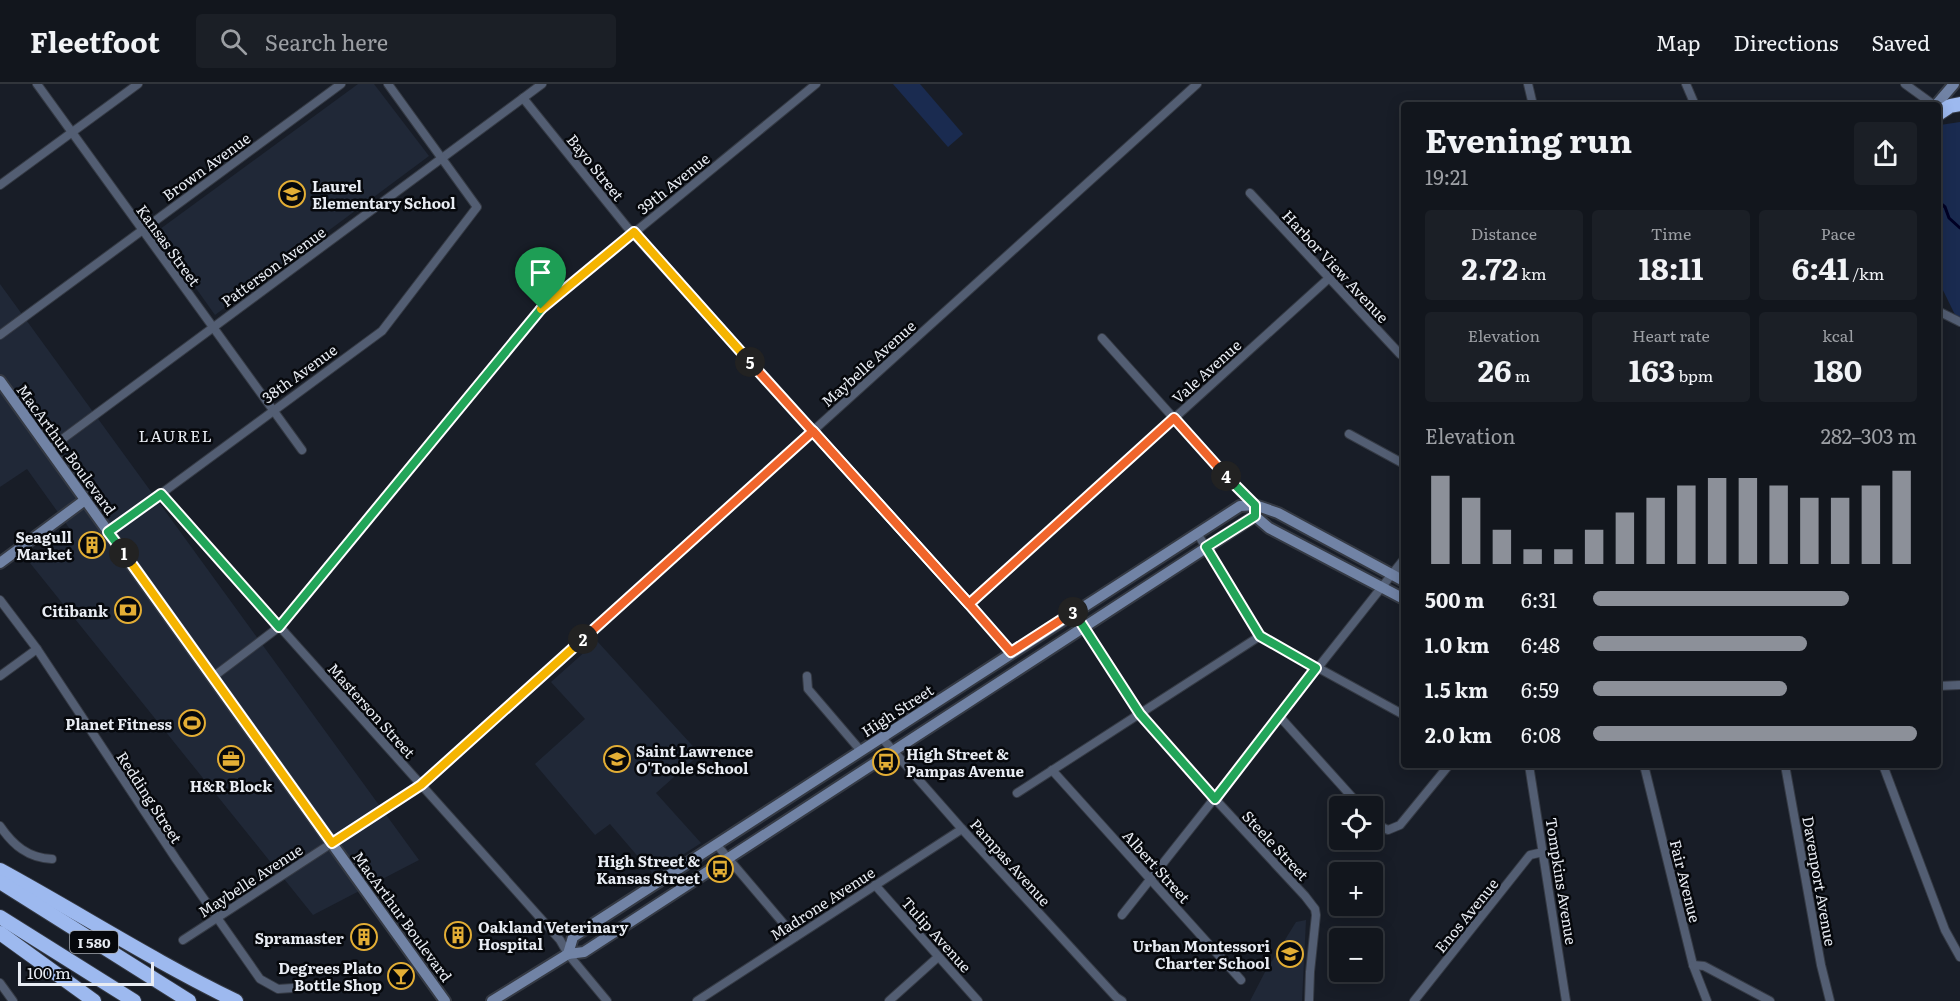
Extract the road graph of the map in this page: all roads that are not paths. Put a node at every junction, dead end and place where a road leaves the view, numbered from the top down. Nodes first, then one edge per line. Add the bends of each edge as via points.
1 (37, 84) edge
2 (138, 84) edge
3 (341, 84) edge
4 (388, 84) edge
5 (542, 84) edge
6 (816, 84) edge
7 (1197, 84) edge
8 (1528, 84) edge
9 (1686, 84) edge
10 (1905, 84) edge
11 (1954, 84) edge
12 (523, 99) junction
13 (1532, 102) edge
14 (1694, 102) edge
15 (1931, 102) edge
16 (1938, 102) edge
17 (1960, 104) edge
18 (1941, 112) edge
19 (72, 132) junction
20 (441, 158) junction
21 (0, 185) edge
22 (1250, 193) dead end
23 (141, 230) junction
24 (634, 232) junction
25 (1328, 279) junction
26 (1941, 312) edge
27 (1960, 322) edge
28 (212, 328) junction
29 (0, 334) edge
30 (1102, 338) dead end
31 (1401, 355) edge
32 (0, 381) edge
33 (272, 411) junction
34 (1174, 418) junction
35 (813, 431) junction
36 (1349, 434) dead end
37 (49, 449) junction
38 (302, 450) dead end
39 (1401, 462) edge
40 (161, 494) junction
41 (85, 500) junction
42 (1255, 510) junction
43 (108, 532) junction
44 (1197, 533) junction
45 (1206, 547) junction
46 (0, 563) edge
47 (1401, 563) edge
48 (1392, 574) junction
49 (1401, 579) edge
50 (1382, 587) junction
51 (1401, 597) edge
52 (0, 600) edge
53 (969, 604) junction
54 (1074, 612) junction
55 (279, 627) junction
56 (1084, 627) junction
57 (1260, 636) junction
58 (37, 649) junction
59 (1011, 652) junction
60 (1316, 668) junction
61 (0, 676) edge
62 (807, 676) dead end
63 (213, 677) junction
64 (1960, 685) edge
65 (1941, 686) edge
66 (1401, 713) edge
67 (1140, 714) junction
68 (1280, 717) junction
69 (882, 738) junction
70 (861, 751) junction
71 (893, 752) junction
72 (1447, 768) edge
73 (1529, 768) edge
74 (1645, 768) edge
75 (1786, 768) edge
76 (1884, 768) edge
77 (1052, 770) junction
78 (421, 785) junction
79 (1017, 793) dead end
80 (1351, 796) edge
81 (1215, 799) junction
82 (0, 826) edge
83 (1383, 828) edge
84 (962, 829) junction
85 (332, 843) junction
86 (716, 844) junction
87 (1543, 852) junction
88 (726, 858) junction
89 (52, 859) dead end
90 (0, 870) edge
91 (1152, 880) junction
92 (0, 882) edge
93 (875, 885) junction
94 (1122, 915) dead end
95 (0, 917) edge
96 (217, 918) junction
97 (0, 933) edge
98 (795, 937) junction
99 (183, 940) dead end
100 (568, 954) junction
101 (938, 957) junction
102 (1960, 957) edge
103 (1693, 965) junction
104 (1241, 980) dead end
105 (0, 983) edge
106 (293, 988) dead end
107 (14, 1001) edge
108 (94, 1001) edge
109 (134, 1001) edge
110 (189, 1001) edge
111 (236, 1001) edge
112 (445, 1001) edge
113 (492, 1001) edge
114 (608, 1001) edge
115 (697, 1001) edge
116 (889, 1001) edge
117 (978, 1001) edge
118 (1122, 1001) edge
119 (1309, 1001) edge
120 (1414, 1001) edge
121 (1566, 1001) edge
122 (1707, 1001) edge
123 (1770, 1001) edge
124 (1830, 1001) edge

1 - 19 street, Kansas Street
2 - 19 street
3 - 23 street, Brown Avenue
4 - 20 street
5 - 12 street, Patterson Avenue
6 - 24 street, 39th Avenue
7 - 35 street, Maybelle Avenue
8 - 13 street
9 - 14 street
10 - 15 street
11 - 16 street
12 - 20 street, Patterson Avenue
12 - 24 street, Bayo Street
17 - 18 highway
19 - 21 street
19 - 23 street, Kansas Street
20 - 28 street, Patterson Avenue
20 - 33 street, 38th Avenue via 477,207 382,331
22 - 25 street, Harbor View Avenue
23 - 28 street, Kansas Street
23 - 29 street, Brown Avenue
24 - 35 street, Bayo Street
24 - 55 street, 39th Avenue via 541,309
25 - 31 street, Harbor View Avenue
25 - 34 street, Vale Avenue
26 - 27 street
28 - 33 street, Kansas Street
28 - 37 street, Patterson Avenue
30 - 34 street
32 - 37 street, MacArthur Boulevard
33 - 38 street, Kansas Street
33 - 40 street, 38th Avenue
34 - 42 street
34 - 53 street, Vale Avenue
35 - 53 street, Bayo Street
35 - 78 street, Maybelle Avenue
36 - 39 street
37 - 41 street, MacArthur Boulevard
40 - 43 street, 38th Avenue
40 - 55 street, Masterson Street
41 - 43 street, MacArthur Boulevard
41 - 46 street
42 - 44 street, High Street via 1240,506
42 - 45 street, High Street
42 - 48 street via 1278,513
42 - 50 street via 1269,528
43 - 63 street, MacArthur Boulevard
44 - 45 street
44 - 54 street, High Street
45 - 56 street, High Street
45 - 57 street
47 - 48 street
48 - 49 street
48 - 50 street
50 - 51 street
50 - 60 street
52 - 58 street, Redding Street
53 - 59 street, Bayo Street
54 - 56 street, Steele Street
54 - 59 street, High Street
55 - 63 street, 39th Avenue
55 - 78 street, Masterson Street
56 - 67 street, Steele Street
56 - 71 street, High Street
57 - 60 street
57 - 67 street
58 - 61 street
58 - 96 street, Redding Street
59 - 69 street, High Street
60 - 66 street
60 - 68 street
62 - 70 street via 808,689
63 - 85 street, MacArthur Boulevard
64 - 65 street
67 - 77 street
67 - 81 street, Steele Street
68 - 80 street
68 - 81 street
69 - 70 street, High Street
69 - 71 street, Pampas Avenue
70 - 86 street, High Street
71 - 84 street, Pampas Avenue
71 - 88 street, High Street
72 - 83 street via 1400,825 1388,830
73 - 87 street, Tompkins Avenue
74 - 103 street, Fair Avenue
75 - 124 street, Davenport Avenue
76 - 102 street
77 - 79 street
77 - 91 street, Albert Street
78 - 85 street, Maybelle Avenue
78 - 100 street, Masterson Street via 560,940
81 - 91 street
81 - 119 street, Steele Street via 1315,909
82 - 89 street via 18,847 34,856
84 - 93 street, Madrone Avenue
84 - 118 street, Pampas Avenue
85 - 96 street, Maybelle Avenue
85 - 112 street, MacArthur Boulevard
86 - 88 street
86 - 100 street, High Street via 573,937
87 - 120 street, Enos Avenue via 1530,855
87 - 121 street, Tompkins Avenue
88 - 98 street
88 - 100 street, High Street via 584,952
90 - 111 highway
91 - 94 street
91 - 104 street, Albert Street
92 - 110 highway, I 580
93 - 98 street, Madrone Avenue
93 - 101 street, Tulip Avenue
95 - 109 highway, I 580
96 - 99 street, Maybelle Avenue
96 - 106 street, Redding Street via 260,979 278,988
97 - 108 highway
98 - 115 street, Madrone Avenue
100 - 113 street, High Street
100 - 114 street, Masterson Street
101 - 116 street
101 - 117 street, Tulip Avenue
103 - 122 street, Fair Avenue
103 - 123 street via 1704,966
105 - 107 street

